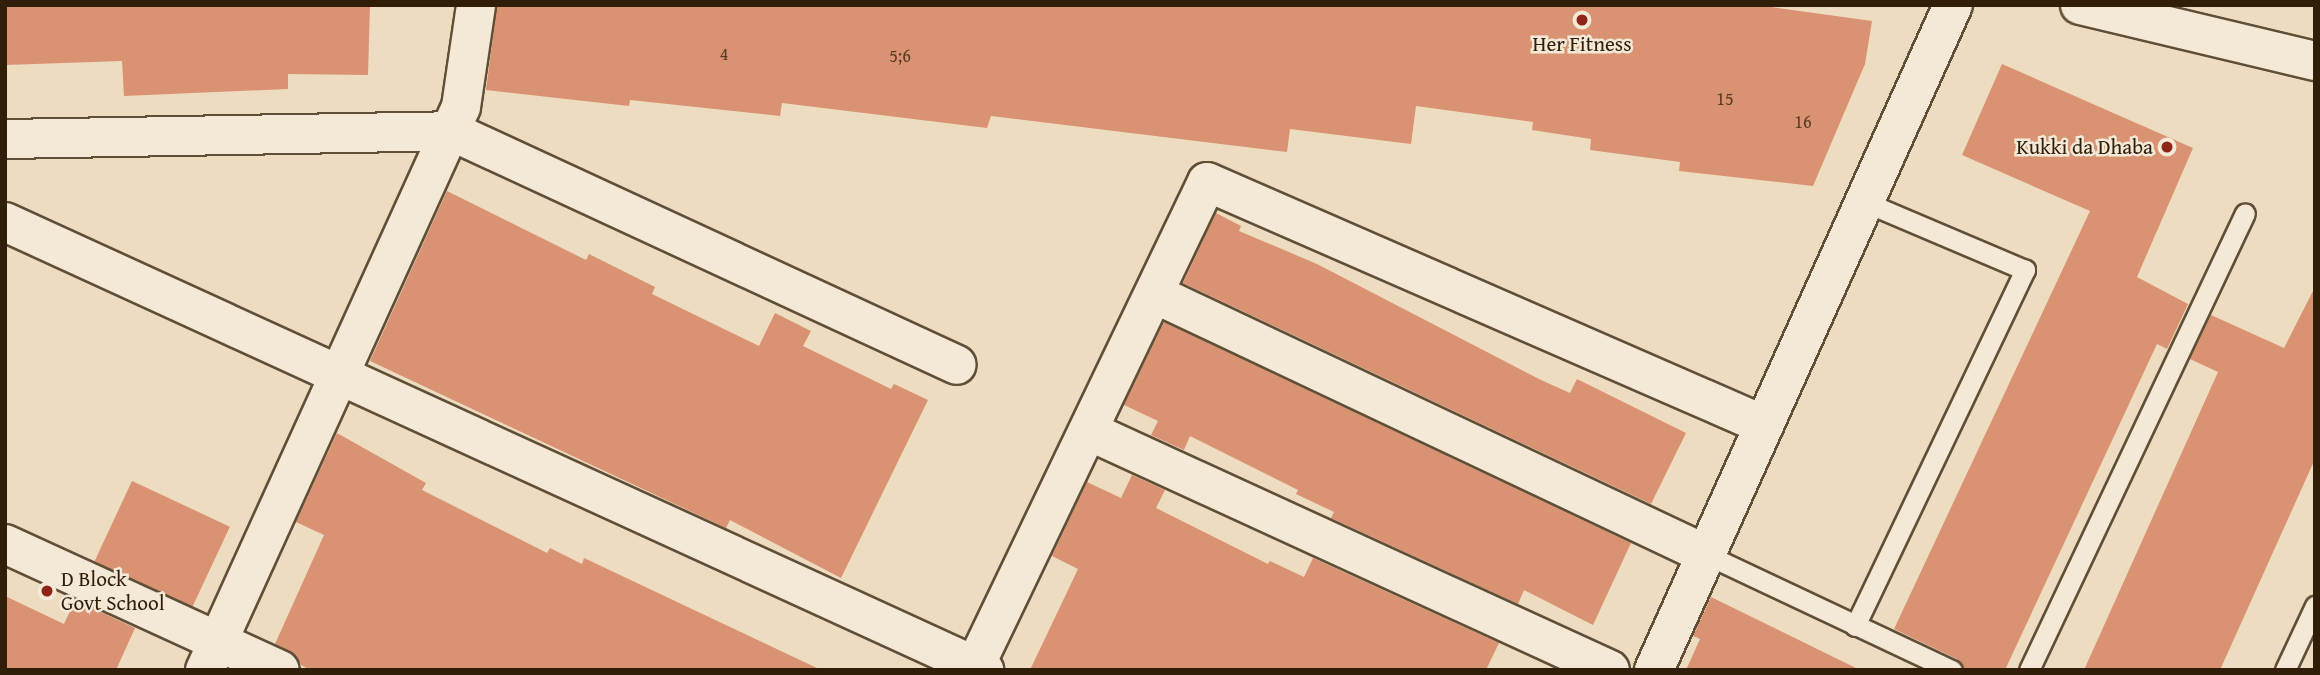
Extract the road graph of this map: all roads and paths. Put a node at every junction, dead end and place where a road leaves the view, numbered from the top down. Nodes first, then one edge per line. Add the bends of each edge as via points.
1 (476, 5) edge
2 (1954, 5) edge
3 (2080, 5) edge
4 (2315, 61) edge
5 (451, 131) junction
6 (5, 139) edge
7 (1865, 202) junction
8 (2245, 213) dead end
9 (5, 222) edge
10 (1155, 294) junction
11 (957, 365) dead end
12 (340, 372) junction
13 (1763, 425) junction
14 (1089, 431) junction
15 (5, 544) edge
16 (1705, 554) junction
17 (2315, 606) edge
18 (1855, 626) junction
19 (211, 656) edge
20 (977, 668) edge
21 (280, 670) edge
22 (1610, 670) edge
23 (1654, 670) edge
24 (1952, 670) edge
25 (2029, 670) edge
26 (2285, 670) edge

1 - 5 street via 461,107
2 - 7 street
3 - 4 street
5 - 6 street
5 - 11 street
5 - 12 street
7 - 13 street
7 - 18 lane via 2025,270
8 - 25 lane
9 - 12 street
10 - 13 street via 1207,182
10 - 14 street
10 - 16 street
12 - 19 street
12 - 20 street
13 - 16 street
14 - 20 street
14 - 22 street
15 - 19 street
16 - 18 lane
16 - 23 street
17 - 26 lane
18 - 24 lane
19 - 21 street

